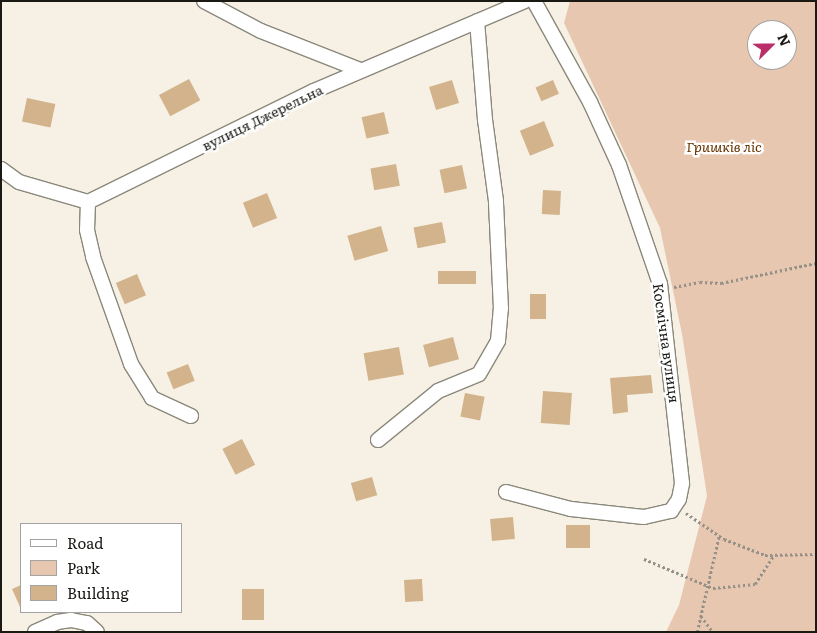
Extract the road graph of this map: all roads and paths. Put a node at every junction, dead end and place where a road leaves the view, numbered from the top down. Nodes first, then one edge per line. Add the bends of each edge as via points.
1 (204, 1) edge
2 (525, 1) edge
3 (534, 1) edge
4 (477, 21) junction
5 (360, 70) junction
6 (1, 169) edge
7 (88, 202) junction
8 (816, 263) edge
9 (661, 290) junction
10 (191, 416) dead end
11 (378, 440) dead end
12 (506, 492) dead end
13 (675, 505) junction
14 (719, 536) junction
15 (816, 554) edge
16 (774, 555) junction
17 (644, 559) dead end
18 (708, 586) junction
19 (701, 616) junction
20 (35, 632) edge
21 (98, 632) edge
22 (697, 632) edge
23 (713, 632) edge

1 - 5 street via 261,32
2 - 4 street, вулиця Джерельна
3 - 9 street, Космічна вулиця via 590,102 619,165
4 - 5 street, вулиця Джерельна
4 - 11 street via 496,200 501,309 498,342 479,374 438,391
5 - 7 street, вулиця Джерельна
6 - 7 street via 19,182
7 - 10 street via 88,230 93,257 131,364 152,398
8 - 9 path via 721,283 700,282
9 - 13 street, Космічна вулиця via 682,483
12 - 13 street via 571,509 644,518 659,516
13 - 14 path
14 - 16 path via 765,555
14 - 18 path
15 - 16 path
16 - 18 path via 755,584
17 - 18 path
18 - 19 path
19 - 22 path
19 - 23 path
20 - 21 street via 56,622 71,620 87,624

